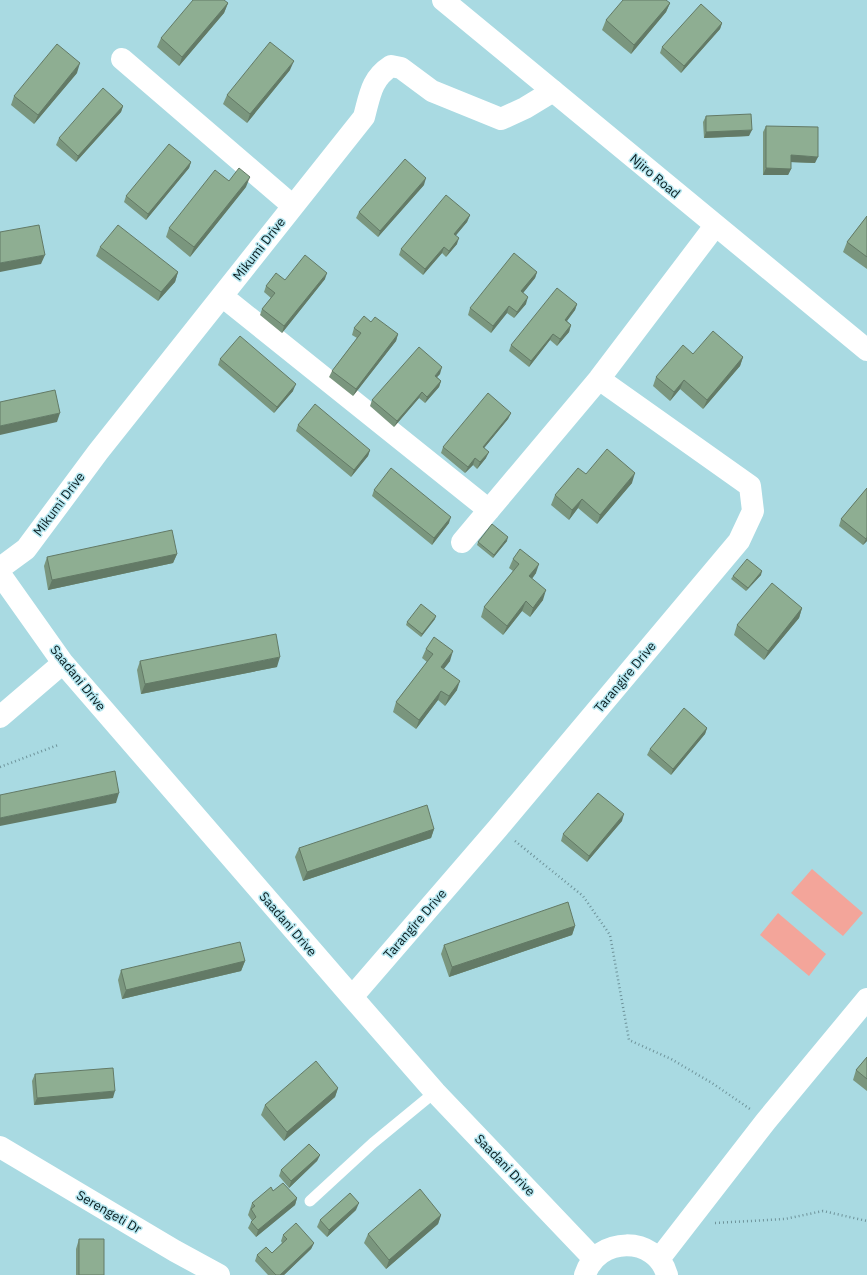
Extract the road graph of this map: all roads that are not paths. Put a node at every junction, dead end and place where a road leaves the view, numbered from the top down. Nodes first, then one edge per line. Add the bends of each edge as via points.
1 (444, 0) edge
2 (122, 59) dead end
3 (553, 91) junction
4 (293, 206) junction
5 (715, 226) junction
6 (222, 296) junction
7 (867, 350) edge
8 (599, 379) junction
9 (489, 510) junction
10 (462, 542) dead end
11 (0, 568) edge
12 (0, 574) edge
13 (63, 663) junction
14 (0, 717) edge
15 (352, 997) junction
16 (867, 999) edge
17 (435, 1092) junction
18 (0, 1147) edge
19 (310, 1201) dead end
20 (589, 1267) edge
21 (663, 1267) edge
22 (219, 1275) edge

1 - 3 street, Njiro Road
2 - 4 street
3 - 4 street, Mikumi Drive via 501,119 432,91 401,68 391,66 381,72 372,84 364,117
3 - 5 street, Njiro Road
4 - 6 street, Mikumi Drive
5 - 7 street, Njiro Road
5 - 8 street
6 - 9 street
6 - 11 street, Mikumi Drive via 98,452 26,549
8 - 9 street
8 - 15 street, Tarangire Drive via 750,486 753,511 739,541
9 - 10 street
12 - 13 street, Saadani Drive
13 - 14 street
13 - 15 street, Saadani Drive
15 - 17 street, Saadani Drive
16 - 21 street via 685,1224
17 - 19 lane via 373,1143
17 - 20 street, Saadani Drive
18 - 22 street, Serengeti Dr
20 - 21 street via 605,1250 619,1245 634,1245 647,1250

